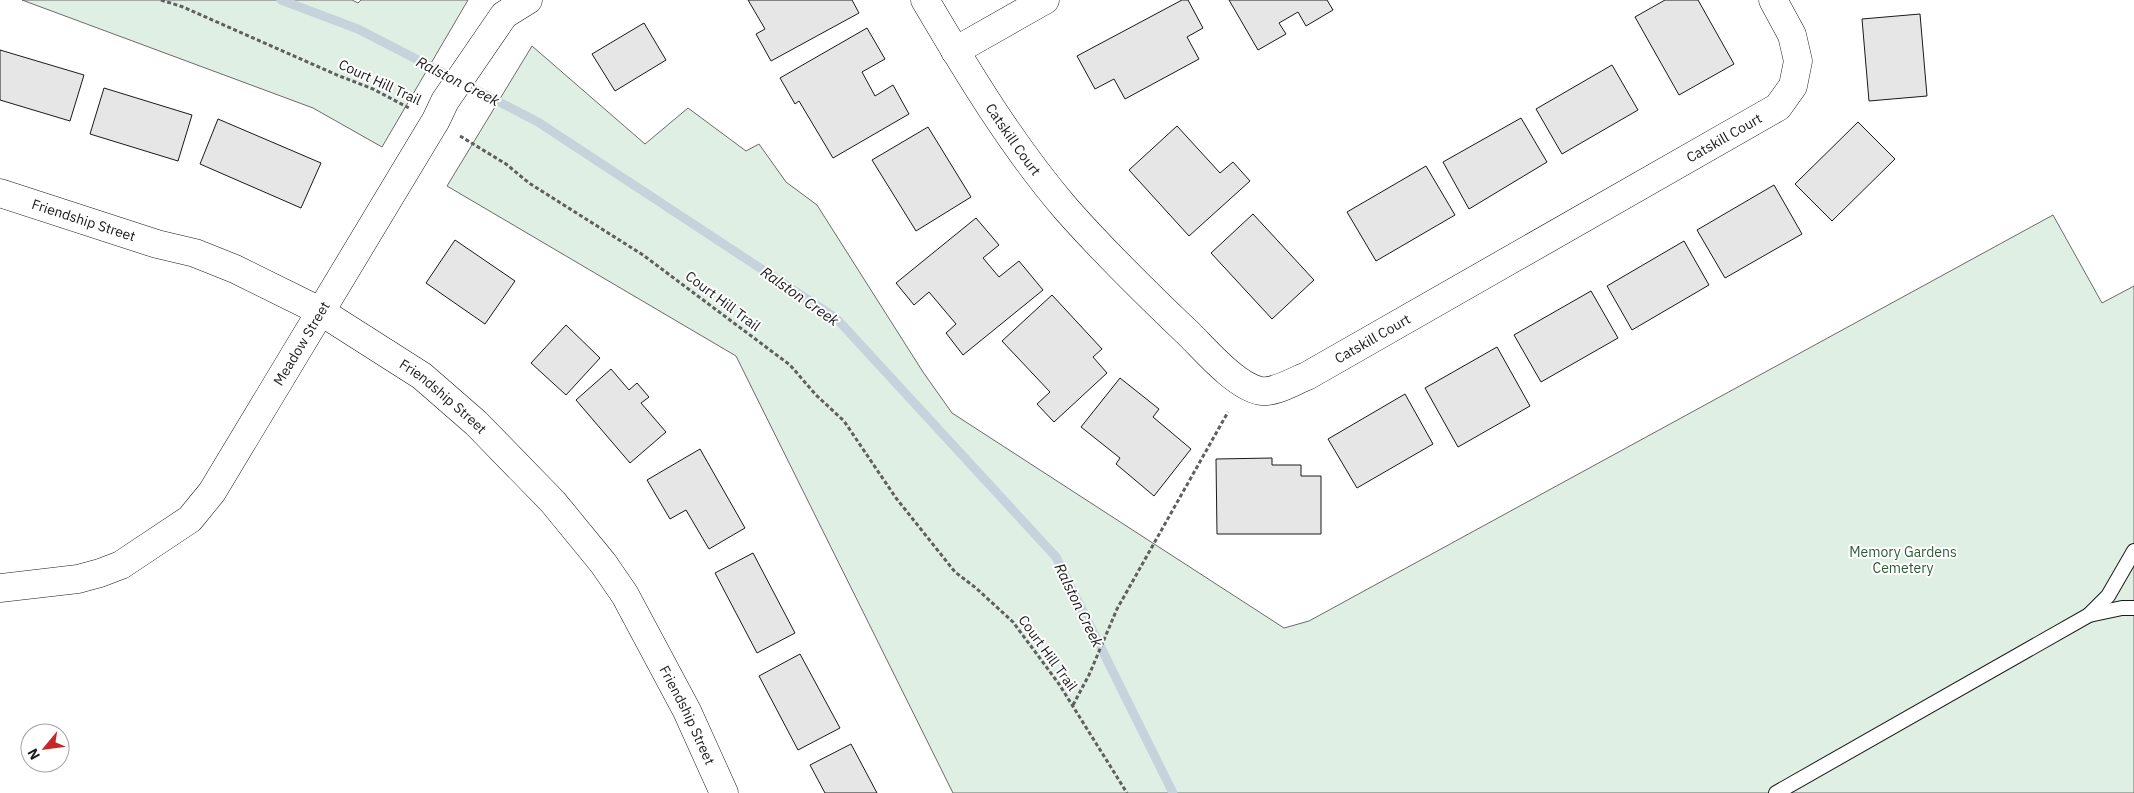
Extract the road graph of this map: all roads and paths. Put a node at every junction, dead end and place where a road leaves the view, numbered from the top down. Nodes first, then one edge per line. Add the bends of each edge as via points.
1 (160, 0) edge
2 (528, 0) edge
3 (925, 0) edge
4 (1045, 0) edge
5 (1773, 0) edge
6 (955, 51) junction
7 (440, 111) junction
8 (0, 193) edge
9 (320, 311) junction
10 (1228, 412) dead end
11 (2134, 552) edge
12 (0, 588) edge
13 (2134, 608) edge
14 (2089, 615) junction
15 (1072, 706) junction
16 (724, 793) edge
17 (1126, 793) edge
18 (1776, 793) edge

1 - 7 path, Court Hill Trail via 183,7 337,75
2 - 7 street, Meadow Street via 504,16
3 - 6 street, Catskill Court
4 - 6 street
5 - 6 street, Catskill Court via 1792,35 1798,60 1793,86 1778,107 1307,376 1261,391 1245,385 1224,368 1134,281 1067,210 1013,141
7 - 9 street, Meadow Street
7 - 15 path, Court Hill Trail via 529,183 643,255 790,365 844,421 896,498 955,572 1013,622
8 - 9 street, Friendship Street via 157,244 195,253
9 - 12 street, Meadow Street via 212,492 190,519 121,565 100,574
9 - 16 street, Friendship Street via 422,376 476,423 553,502 625,595 687,711
10 - 15 path via 1117,609
11 - 14 lane via 2108,596
13 - 14 lane
14 - 18 lane
15 - 17 path, Court Hill Trail

